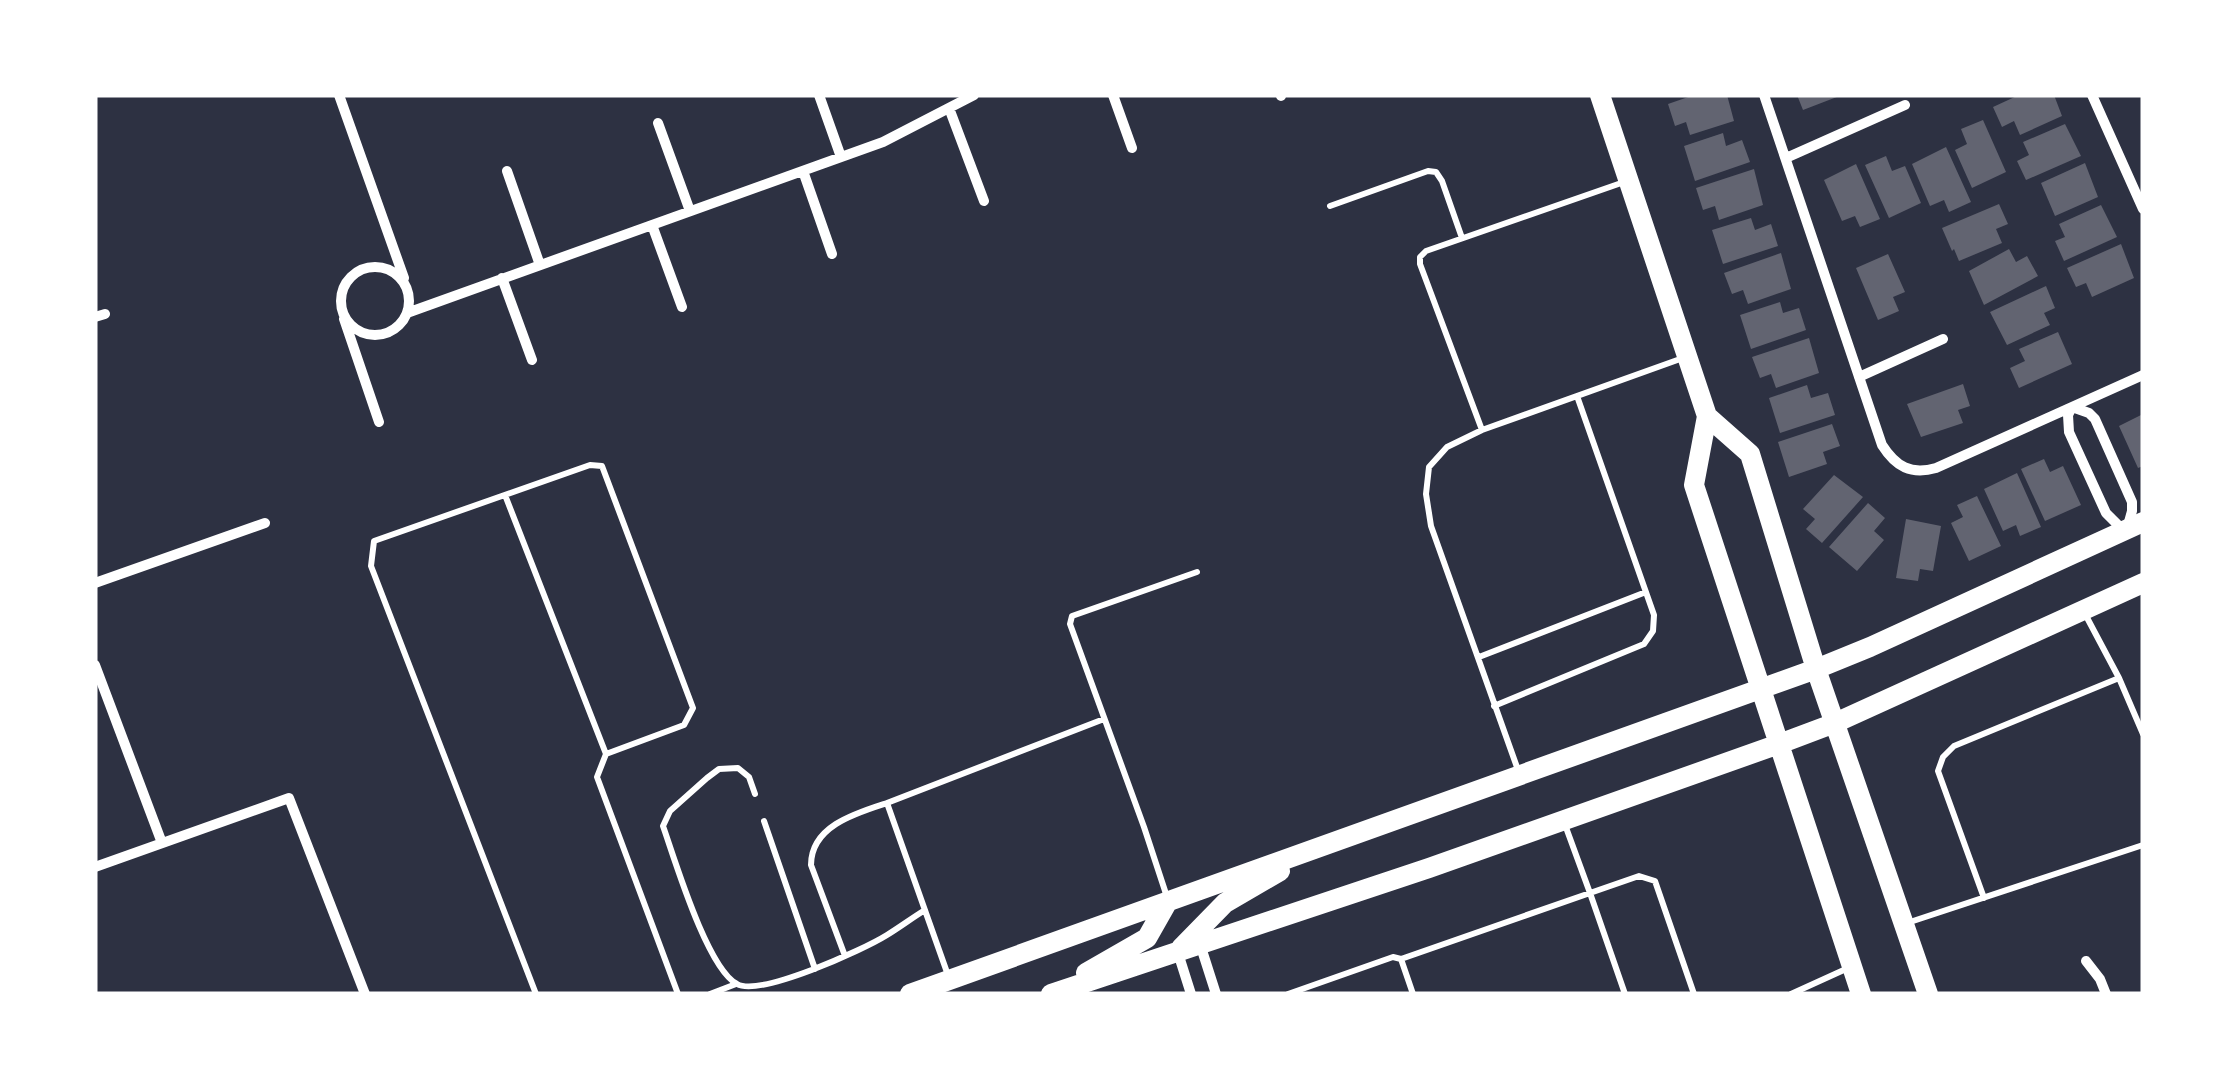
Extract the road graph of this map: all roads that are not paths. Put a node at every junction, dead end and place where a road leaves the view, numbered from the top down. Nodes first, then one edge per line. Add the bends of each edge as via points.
1 (339, 95) edge
2 (819, 95) edge
3 (974, 95) edge
4 (1114, 95) edge
5 (1600, 95) edge
6 (1764, 95) edge
7 (2092, 95) edge
8 (1905, 105) dead end
9 (950, 108) junction
10 (658, 124) dead end
11 (1132, 148) dead end
12 (841, 157) junction
13 (1786, 158) junction
14 (803, 170) junction
15 (506, 171) dead end
16 (1628, 180) junction
17 (984, 201) dead end
18 (1330, 206) dead end
19 (2143, 208) edge
20 (690, 211) junction
21 (652, 224) junction
22 (1462, 238) junction
23 (832, 254) dead end
24 (540, 265) junction
25 (502, 278) junction
26 (407, 288) junction
27 (682, 306) dead end
28 (342, 313) junction
29 (407, 313) junction
30 (1943, 339) dead end
31 (1688, 356) junction
32 (532, 360) dead end
33 (2143, 375) edge
34 (1858, 378) junction
35 (1577, 396) junction
36 (2072, 407) junction
37 (1707, 416) junction
38 (380, 422) dead end
39 (1482, 430) junction
40 (505, 495) junction
41 (265, 523) dead end
42 (2135, 525) edge
43 (1197, 572) dead end
44 (95, 583) edge
45 (2143, 583) edge
46 (1646, 592) junction
47 (2083, 611) junction
48 (1479, 657) junction
49 (95, 665) edge
50 (1816, 668) junction
51 (2119, 678) junction
52 (1761, 689) junction
53 (1494, 706) junction
54 (1104, 719) junction
55 (1835, 723) junction
56 (2143, 734) edge
57 (1780, 744) junction
58 (606, 754) junction
59 (1520, 776) junction
60 (755, 794) dead end
61 (887, 804) junction
62 (764, 821) dead end
63 (1564, 821) junction
64 (162, 843) junction
65 (1330, 843) junction
66 (2143, 845) edge
67 (95, 867) edge
68 (1590, 893) junction
69 (1984, 898) junction
70 (1168, 902) junction
71 (925, 910) junction
72 (1906, 923) junction
73 (1200, 944) junction
74 (1178, 952) junction
75 (845, 956) junction
76 (1401, 959) junction
77 (2086, 961) dead end
78 (1852, 966) junction
79 (814, 969) junction
80 (950, 980) junction
81 (736, 984) junction
82 (677, 992) edge
83 (365, 994) edge
84 (536, 994) edge
85 (710, 994) edge
86 (910, 994) edge
87 (1050, 994) edge
88 (1191, 994) edge
89 (1216, 994) edge
90 (1288, 994) edge
91 (1413, 994) edge
92 (1625, 994) edge
93 (1694, 994) edge
94 (1791, 994) edge
95 (1861, 994) edge
96 (1928, 994) edge
97 (2106, 994) edge

1 - 26 street
2 - 12 street
3 - 9 street
4 - 11 street
5 - 16 main road
6 - 13 street
7 - 19 street
8 - 13 street
9 - 12 street
9 - 17 street
10 - 20 street
12 - 14 street
13 - 34 street
14 - 20 street
14 - 23 street
15 - 24 street
16 - 22 lane
16 - 31 main road
18 - 22 lane via 1436,172
20 - 21 street
21 - 24 street
21 - 27 street
22 - 39 lane via 1426,251 1420,264
24 - 25 street
25 - 29 street
25 - 32 street
26 - 28 street via 380,266 357,271 342,290
26 - 29 street
28 - 29 street via 369,335 392,330
28 - 38 street
30 - 34 street
31 - 35 lane
31 - 37 main road
33 - 36 street
34 - 36 street via 1888,455 1915,471 1936,468
35 - 39 lane
35 - 46 lane
36 - 42 street via 2095,420 2132,502
36 - 42 street via 2069,432 2106,513 2118,525
37 - 50 main road via 1750,454
37 - 52 main road via 1694,486
39 - 48 lane via 1447,447 1429,467 1426,494
40 - 58 lane
40 - 58 lane via 602,466 693,708 684,724
40 - 84 lane via 374,541 371,566
41 - 44 street
42 - 50 main road
43 - 54 lane via 1072,616
45 - 47 main road
46 - 48 lane
46 - 53 lane via 1654,615 1644,644
47 - 51 lane
47 - 55 main road
48 - 53 lane
49 - 64 street
50 - 52 main road
50 - 55 main road
51 - 56 lane
51 - 69 lane via 1954,746 1943,757 1938,771
52 - 57 main road
52 - 59 main road
53 - 59 lane
54 - 61 lane
54 - 70 lane
55 - 57 main road
55 - 72 main road
57 - 63 main road
57 - 78 main road
58 - 82 lane via 597,777
59 - 65 main road
60 - 81 lane via 738,768 719,769 670,810 663,826 701,929
61 - 71 lane
61 - 75 lane via 847,817 812,852
62 - 79 lane
63 - 68 lane
63 - 73 main road
64 - 67 street
64 - 83 street via 290,798
65 - 70 main road
65 - 74 main road via 1225,903
66 - 69 lane
68 - 76 lane
68 - 92 lane
68 - 93 lane via 1639,876 1655,881
69 - 72 lane
70 - 80 main road
70 - 87 main road via 1147,938
71 - 75 lane
71 - 80 lane
72 - 96 main road
73 - 74 main road
73 - 89 street
74 - 87 main road
74 - 88 street
75 - 79 lane
76 - 90 lane
76 - 91 lane
77 - 97 street
78 - 94 lane
78 - 95 main road
79 - 81 lane via 750,988
80 - 86 main road
81 - 85 lane

